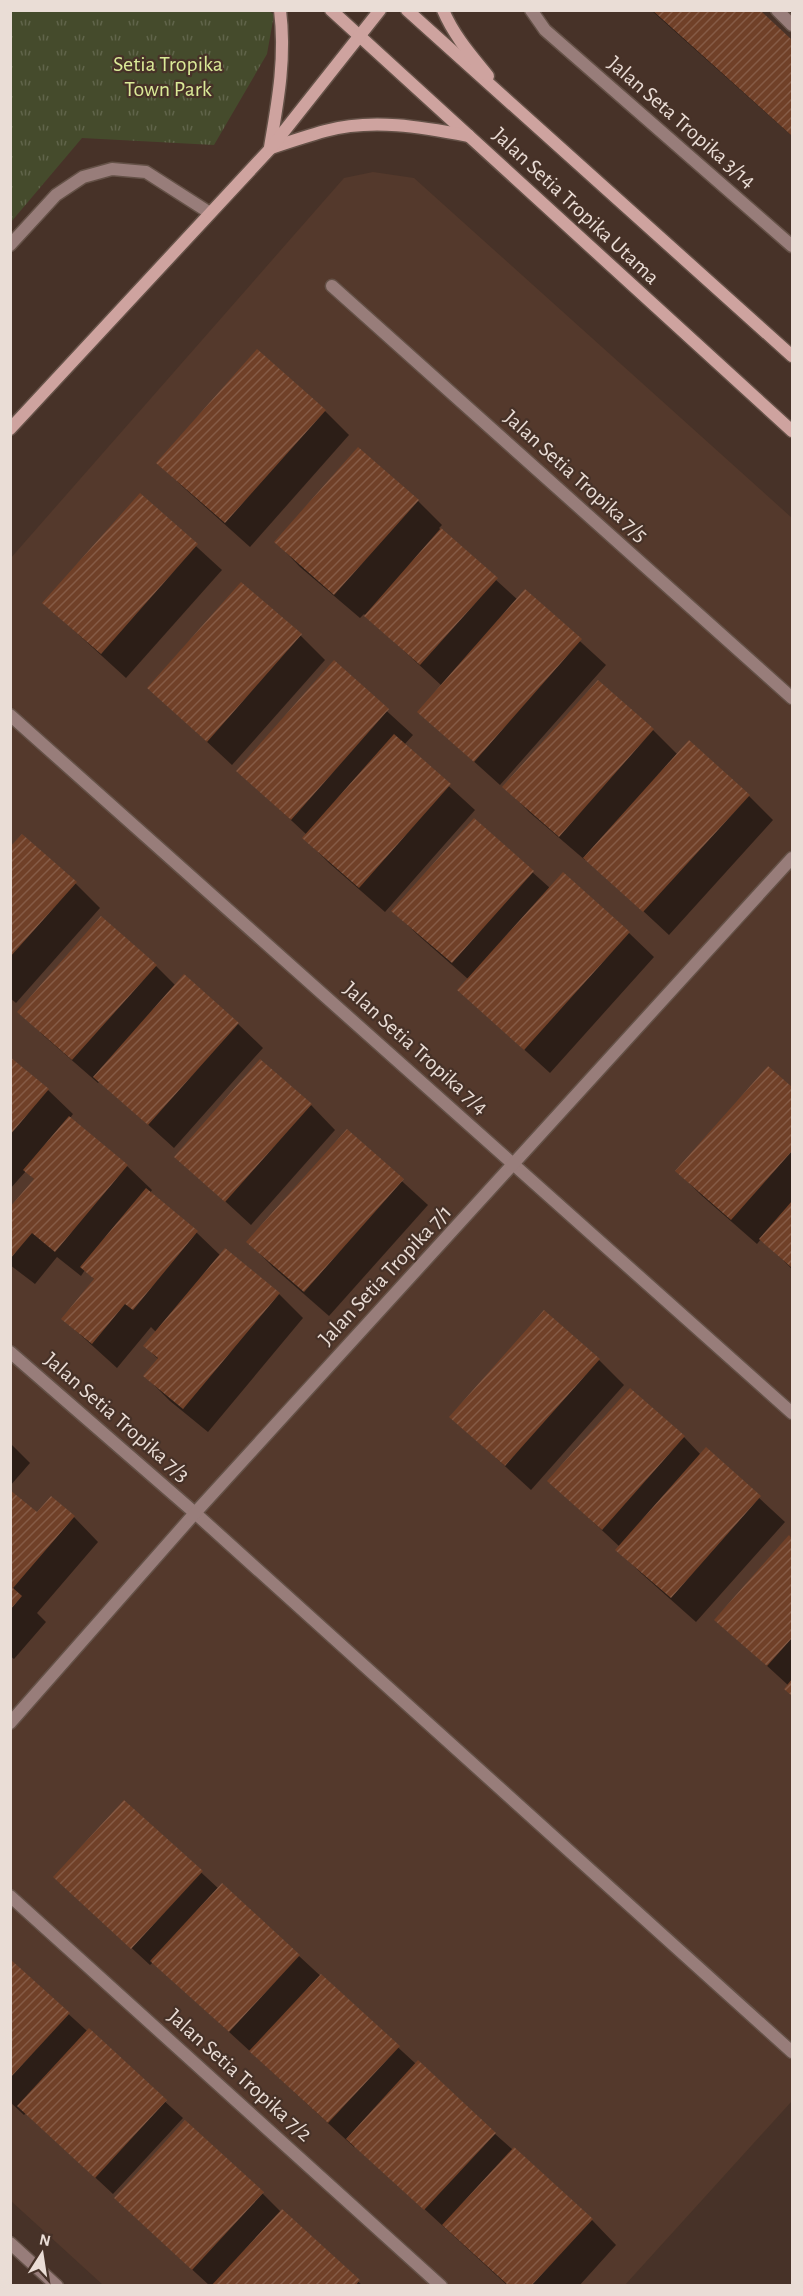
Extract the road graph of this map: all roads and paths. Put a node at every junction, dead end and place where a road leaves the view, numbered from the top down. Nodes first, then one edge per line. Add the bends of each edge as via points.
1 (280, 10) edge
2 (331, 10) edge
3 (380, 10) edge
4 (407, 10) edge
5 (443, 10) edge
6 (531, 10) edge
7 (777, 10) edge
8 (792, 25) edge
9 (360, 36) junction
10 (520, 113) junction
11 (470, 137) junction
12 (270, 148) junction
13 (210, 213) junction
14 (10, 245) edge
15 (792, 246) edge
16 (332, 286) dead end
17 (792, 356) edge
18 (10, 429) edge
19 (792, 431) edge
20 (792, 698) edge
21 (10, 715) edge
22 (792, 858) edge
23 (515, 1164) junction
24 (10, 1352) edge
25 (792, 1413) edge
26 (195, 1514) junction
27 (10, 1723) edge
28 (10, 1896) edge
29 (792, 2052) edge
30 (10, 2243) edge
31 (57, 2286) edge
32 (441, 2286) edge

1 - 12 main road via 283,53
2 - 9 main road, Jalan Setia Tropika Utama
3 - 9 main road
4 - 10 main road, Jalan Setia Tropika Utama
5 - 10 main road via 463,46
6 - 15 street, Jalan Seta Tropika 3/14 via 545,30
7 - 8 street
9 - 11 main road, Jalan Setia Tropika Utama
9 - 12 main road
10 - 17 main road, Jalan Setia Tropika Utama
11 - 12 main road via 416,126 370,124 327,130
11 - 19 main road, Jalan Setia Tropika Utama
12 - 13 main road
13 - 14 street via 146,172 112,169 83,177 56,195
13 - 18 main road
16 - 20 street, Jalan Setia Tropika 7/5
21 - 23 street, Jalan Setia Tropika 7/4
22 - 23 street, Jalan Setia Tropika 7/1
23 - 25 street, Jalan Setia Tropika 7/4
23 - 26 street, Jalan Setia Tropika 7/1
24 - 26 street, Jalan Setia Tropika 7/3
26 - 27 street, Jalan Setia Tropika 7/1
26 - 29 street, Jalan Setia Tropika 7/3
28 - 32 street, Jalan Setia Tropika 7/2
30 - 31 street

